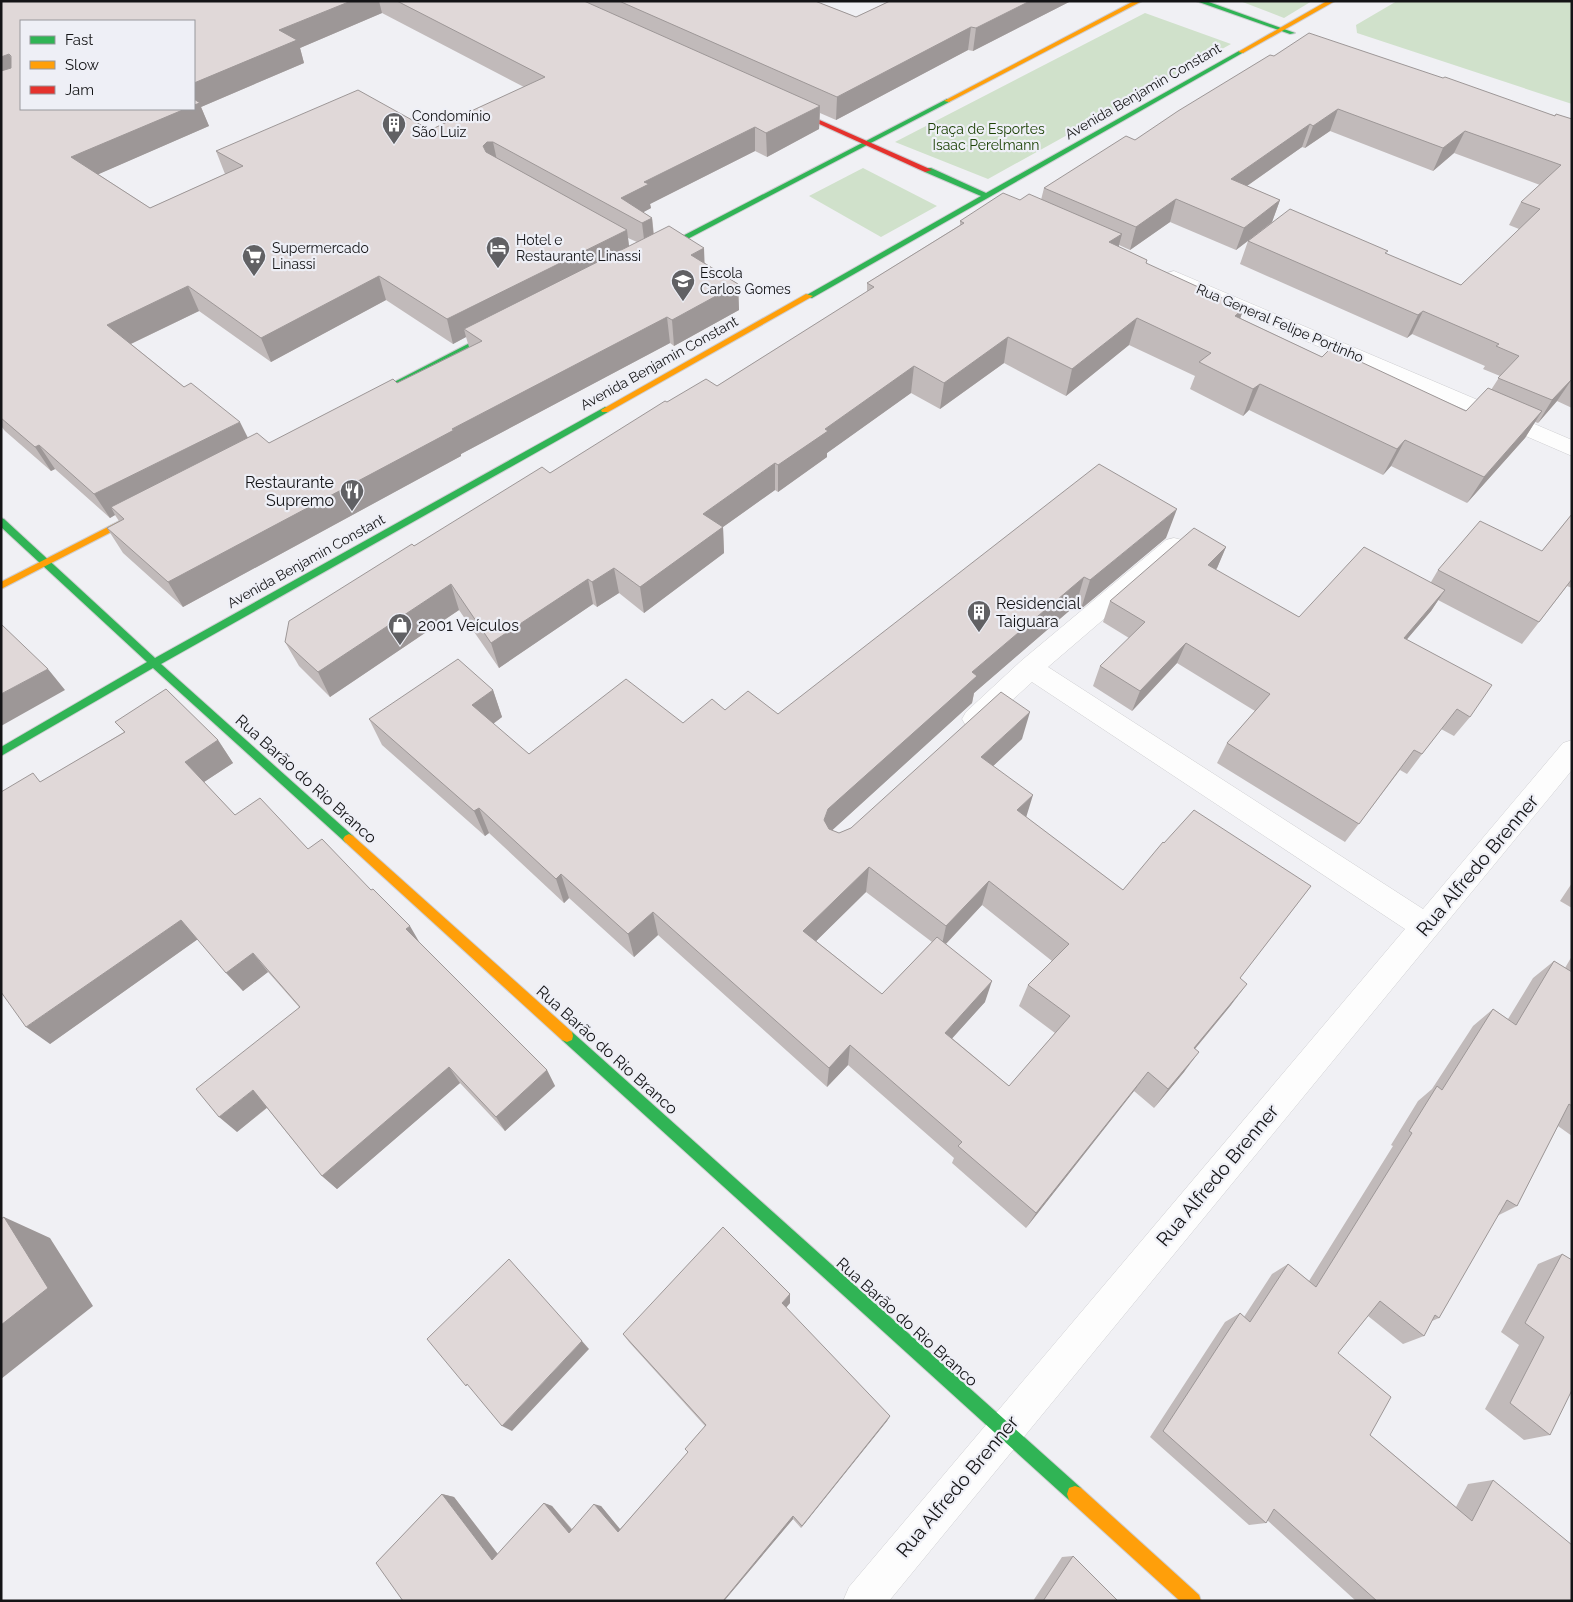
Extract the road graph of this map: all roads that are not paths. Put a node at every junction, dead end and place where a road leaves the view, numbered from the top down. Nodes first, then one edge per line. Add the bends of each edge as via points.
1 (1139, 1) edge
2 (1198, 1) edge
3 (1332, 1) edge
4 (1281, 29) junction
5 (1300, 36) edge
6 (777, 103) edge
7 (867, 143) junction
8 (988, 196) junction
9 (1006, 204) edge
10 (639, 260) edge
11 (1161, 272) edge
12 (516, 323) edge
13 (358, 403) edge
14 (1572, 450) edge
15 (149, 509) edge
16 (1, 521) edge
17 (1174, 546) edge
18 (45, 562) junction
19 (1, 586) edge
20 (154, 663) junction
21 (1030, 668) junction
22 (959, 734) edge
23 (1572, 751) edge
24 (1, 752) edge
25 (1425, 926) junction
26 (1003, 1430) junction
27 (863, 1601) edge
28 (1193, 1601) edge

1 - 7 main road
2 - 4 main road
3 - 4 main road, Avenida Benjamin Constant
4 - 5 main road
4 - 8 main road, Avenida Benjamin Constant
6 - 7 main road
7 - 8 main road
7 - 10 main road
8 - 9 street
8 - 20 main road, Avenida Benjamin Constant
11 - 14 street, Rua General Felipe Portinho
12 - 13 main road
15 - 18 main road
16 - 18 main road, Rua Barão do Rio Branco
17 - 21 street
18 - 19 main road
18 - 20 main road, Rua Barão do Rio Branco
20 - 24 main road, Avenida Benjamin Constant
20 - 26 main road, Rua Barão do Rio Branco
21 - 22 street
21 - 25 street
23 - 25 street, Rua Alfredo Brenner
25 - 26 street, Rua Alfredo Brenner
26 - 27 street, Rua Alfredo Brenner
26 - 28 main road, Rua Barão do Rio Branco

